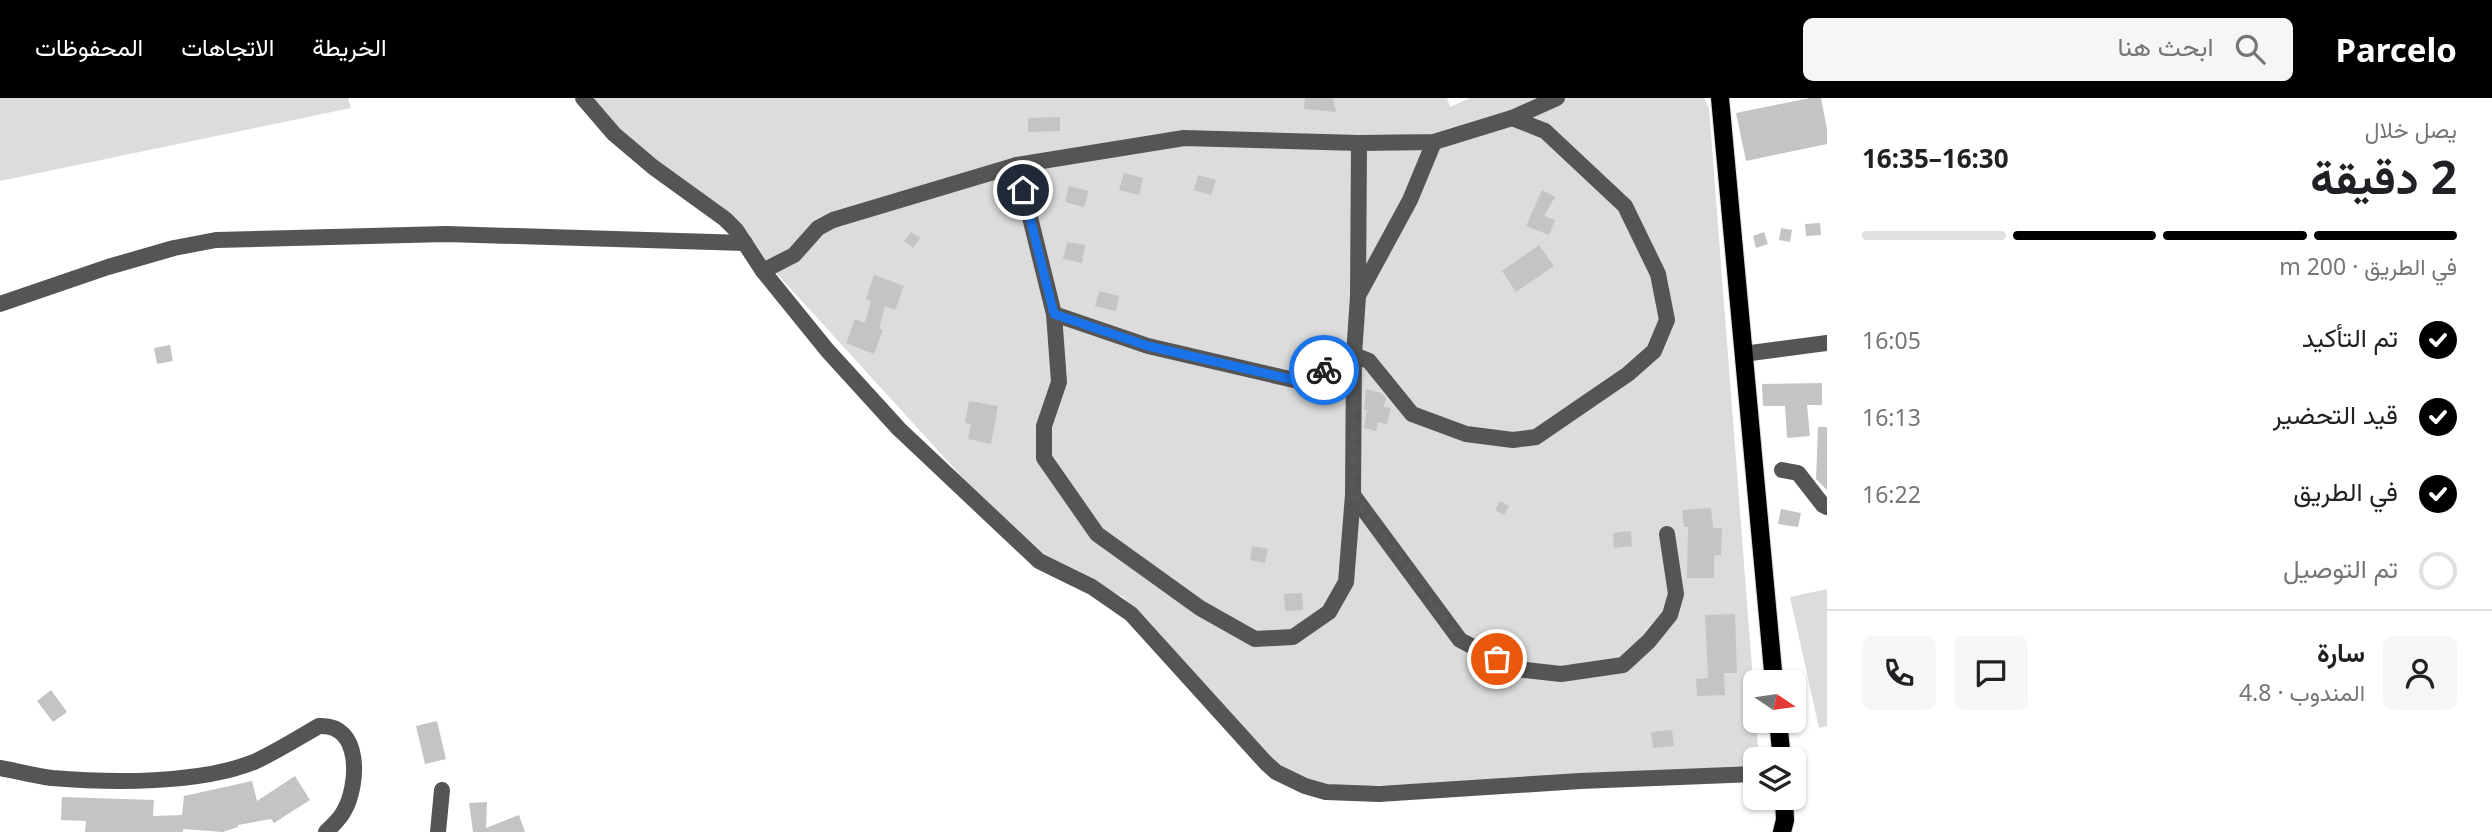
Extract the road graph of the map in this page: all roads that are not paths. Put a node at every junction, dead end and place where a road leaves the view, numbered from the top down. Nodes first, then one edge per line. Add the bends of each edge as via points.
1 (583, 98) edge
2 (1557, 98) edge
3 (1720, 98) edge
4 (1512, 118) junction
5 (1434, 142) junction
6 (1359, 143) junction
7 (1017, 165) junction
8 (745, 243) junction
9 (763, 271) junction
10 (1357, 296) junction
11 (0, 304) edge
12 (1054, 314) junction
13 (1827, 343) edge
14 (1743, 354) junction
15 (1354, 355) junction
16 (1782, 470) dead end
17 (1353, 495) junction
18 (1827, 507) edge
19 (1667, 534) dead end
20 (1773, 670) edge
21 (0, 768) edge
22 (1743, 774) edge
23 (442, 790) dead end
24 (1783, 810) edge
25 (326, 832) edge
26 (438, 832) edge
27 (1782, 832) edge

1 - 8 street via 614,134 725,219
2 - 4 street
3 - 14 main road
4 - 5 street
4 - 15 street via 1545,131 1625,206 1658,274 1667,320 1654,351 1536,437 1513,440 1466,434 1412,414 1369,361
5 - 6 street
5 - 10 street via 1410,200
6 - 7 street via 1184,138
6 - 10 street
7 - 9 street via 833,220 818,228 794,255
7 - 12 street
8 - 9 street
8 - 11 street via 446,234 216,240 148,255
9 - 22 street via 899,429 994,521 1039,561 1092,587 1131,614 1266,763 1290,780 1325,792 1379,794
10 - 15 street
12 - 15 street via 1148,346 1294,380 1318,374
12 - 17 street via 1059,382 1044,426 1044,458 1097,534 1200,608 1255,639 1293,637 1329,611 1346,582
13 - 14 street
14 - 20 main road
15 - 17 street
16 - 18 street via 1798,473
17 - 19 street via 1460,640 1516,669 1560,674 1623,665 1632,657 1670,615 1675,594
21 - 25 street via 50,778 106,780 212,774 255,761 328,725 344,736 355,767 345,810
23 - 26 street
24 - 27 main road

